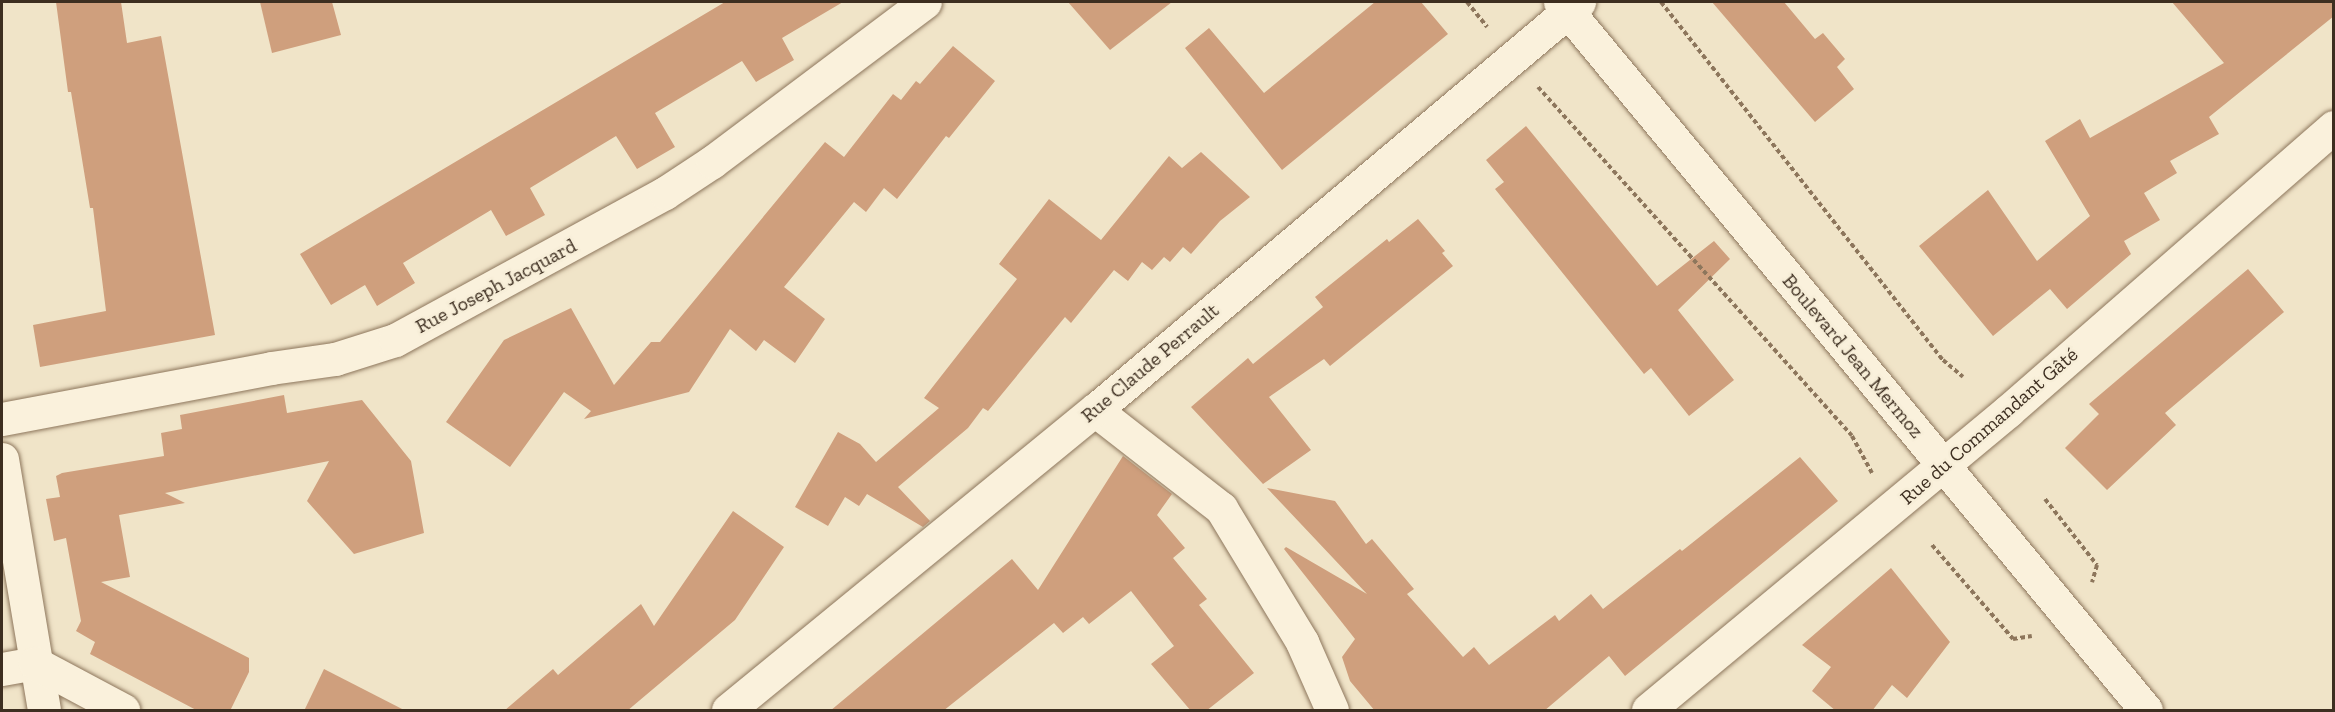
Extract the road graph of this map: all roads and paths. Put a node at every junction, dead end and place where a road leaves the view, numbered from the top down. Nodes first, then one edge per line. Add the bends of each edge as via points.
1 (925, 2) edge
2 (1467, 2) edge
3 (1661, 2) edge
4 (1569, 5) edge
5 (1490, 31) dead end
6 (1531, 80) dead end
7 (2330, 128) edge
8 (1963, 377) dead end
9 (1095, 410) junction
10 (2, 419) edge
11 (2, 459) edge
12 (1944, 465) junction
13 (1875, 477) dead end
14 (2045, 499) dead end
15 (1932, 545) dead end
16 (2097, 565) dead end
17 (2013, 639) dead end
18 (35, 663) junction
19 (2, 669) edge
20 (44, 711) edge
21 (123, 711) edge
22 (728, 711) edge
23 (1332, 711) edge
24 (1648, 711) edge
25 (2146, 711) edge

1 - 10 street, Rue Joseph Jacquard via 665,193 395,340 335,359
2 - 5 path
3 - 8 path via 1943,360
4 - 9 street, Rue Claude Perrault
4 - 12 street, Boulevard Jean Mermoz
6 - 13 path via 1852,435
7 - 12 street, Rue du Commandant Gâté
9 - 22 street, Rue Claude Perrault
9 - 23 street via 1221,508 1302,642
11 - 18 street
12 - 24 street, Rue du Commandant Gâté
12 - 25 street, Boulevard Jean Mermoz
14 - 16 path
15 - 17 path
18 - 19 street
18 - 20 street
18 - 21 street

